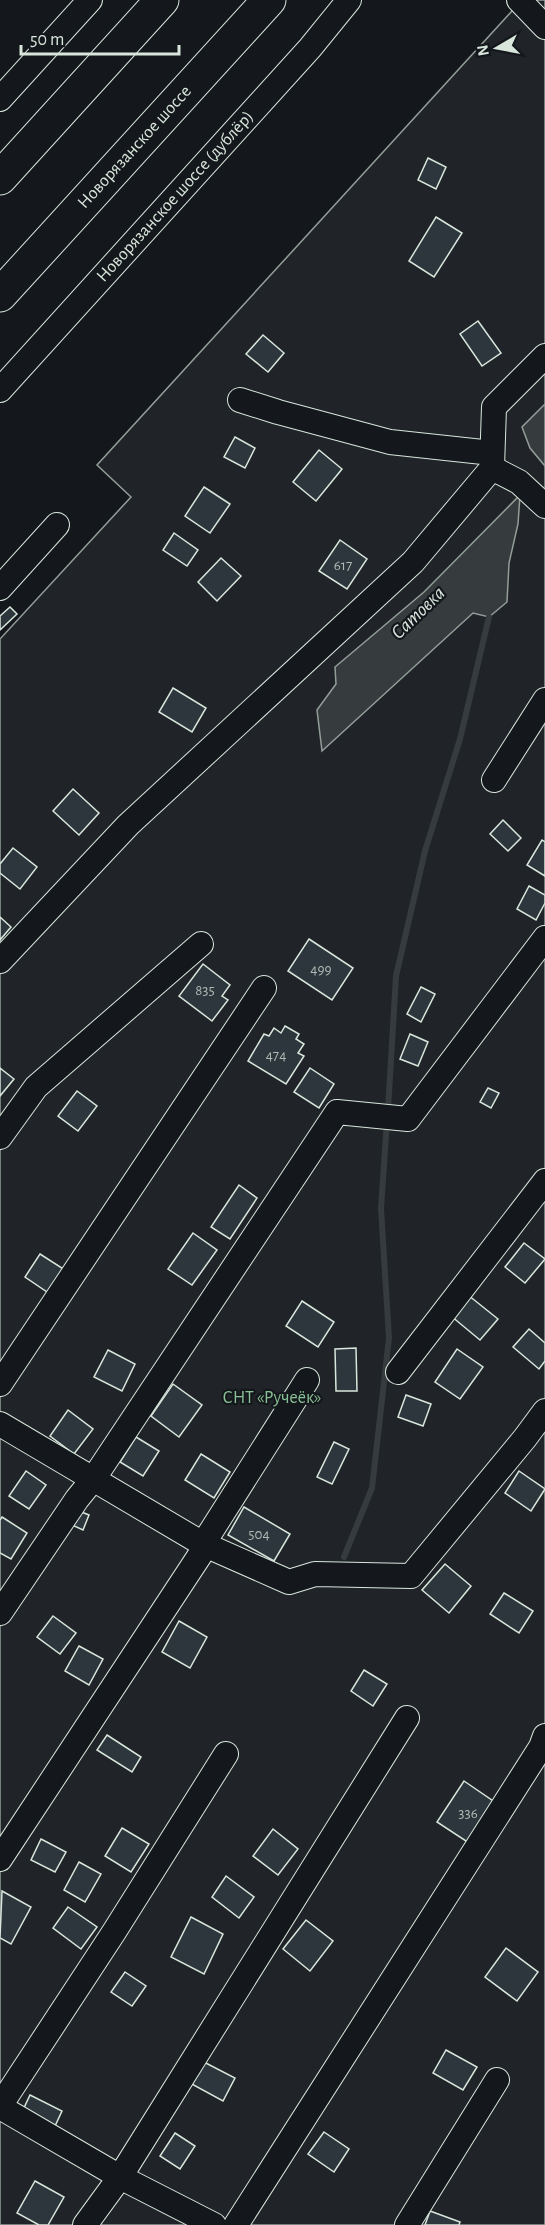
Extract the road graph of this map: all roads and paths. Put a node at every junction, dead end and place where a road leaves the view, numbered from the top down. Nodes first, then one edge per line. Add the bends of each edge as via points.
1 (90, 0) edge
2 (162, 0) edge
3 (268, 0) edge
4 (349, 0) edge
5 (519, 0) edge
6 (545, 27) edge
7 (0, 99) edge
8 (0, 178) edge
9 (0, 295) edge
10 (545, 356) edge
11 (0, 390) edge
12 (240, 400) dead end
13 (492, 461) junction
14 (545, 506) edge
15 (57, 525) dead end
16 (0, 588) edge
17 (545, 700) edge
18 (494, 780) dead end
19 (545, 938) edge
20 (201, 944) dead end
21 (0, 961) edge
22 (264, 988) dead end
23 (0, 1137) edge
24 (545, 1181) edge
25 (398, 1372) dead end
26 (308, 1380) dead end
27 (0, 1384) edge
28 (545, 1411) edge
29 (0, 1424) edge
30 (94, 1478) junction
31 (203, 1544) junction
32 (0, 1613) edge
33 (407, 1718) dead end
34 (545, 1736) edge
35 (226, 1754) dead end
36 (0, 1859) edge
37 (497, 2080) dead end
38 (0, 2107) edge
39 (120, 2177) junction
40 (85, 2225) edge
41 (214, 2225) edge
42 (236, 2225) edge
43 (407, 2225) edge

1 - 7 street
2 - 8 highway
3 - 9 highway, Новорязанское шоссе
4 - 11 street, Новорязанское шоссе (дублёр)
5 - 6 street
10 - 13 street via 494,407
12 - 13 street via 390,442
13 - 14 street
13 - 21 street via 413,562 128,825
15 - 16 street
17 - 18 street
19 - 30 street via 408,1119 338,1112
20 - 23 street via 36,1087
22 - 27 street
24 - 25 street
26 - 31 street
28 - 31 street via 411,1576 315,1574 289,1582
29 - 30 street
30 - 31 street
30 - 32 street
31 - 36 street via 200,1555
33 - 39 street
34 - 42 street
35 - 38 street
37 - 43 street
38 - 39 street
39 - 40 street
39 - 41 street

